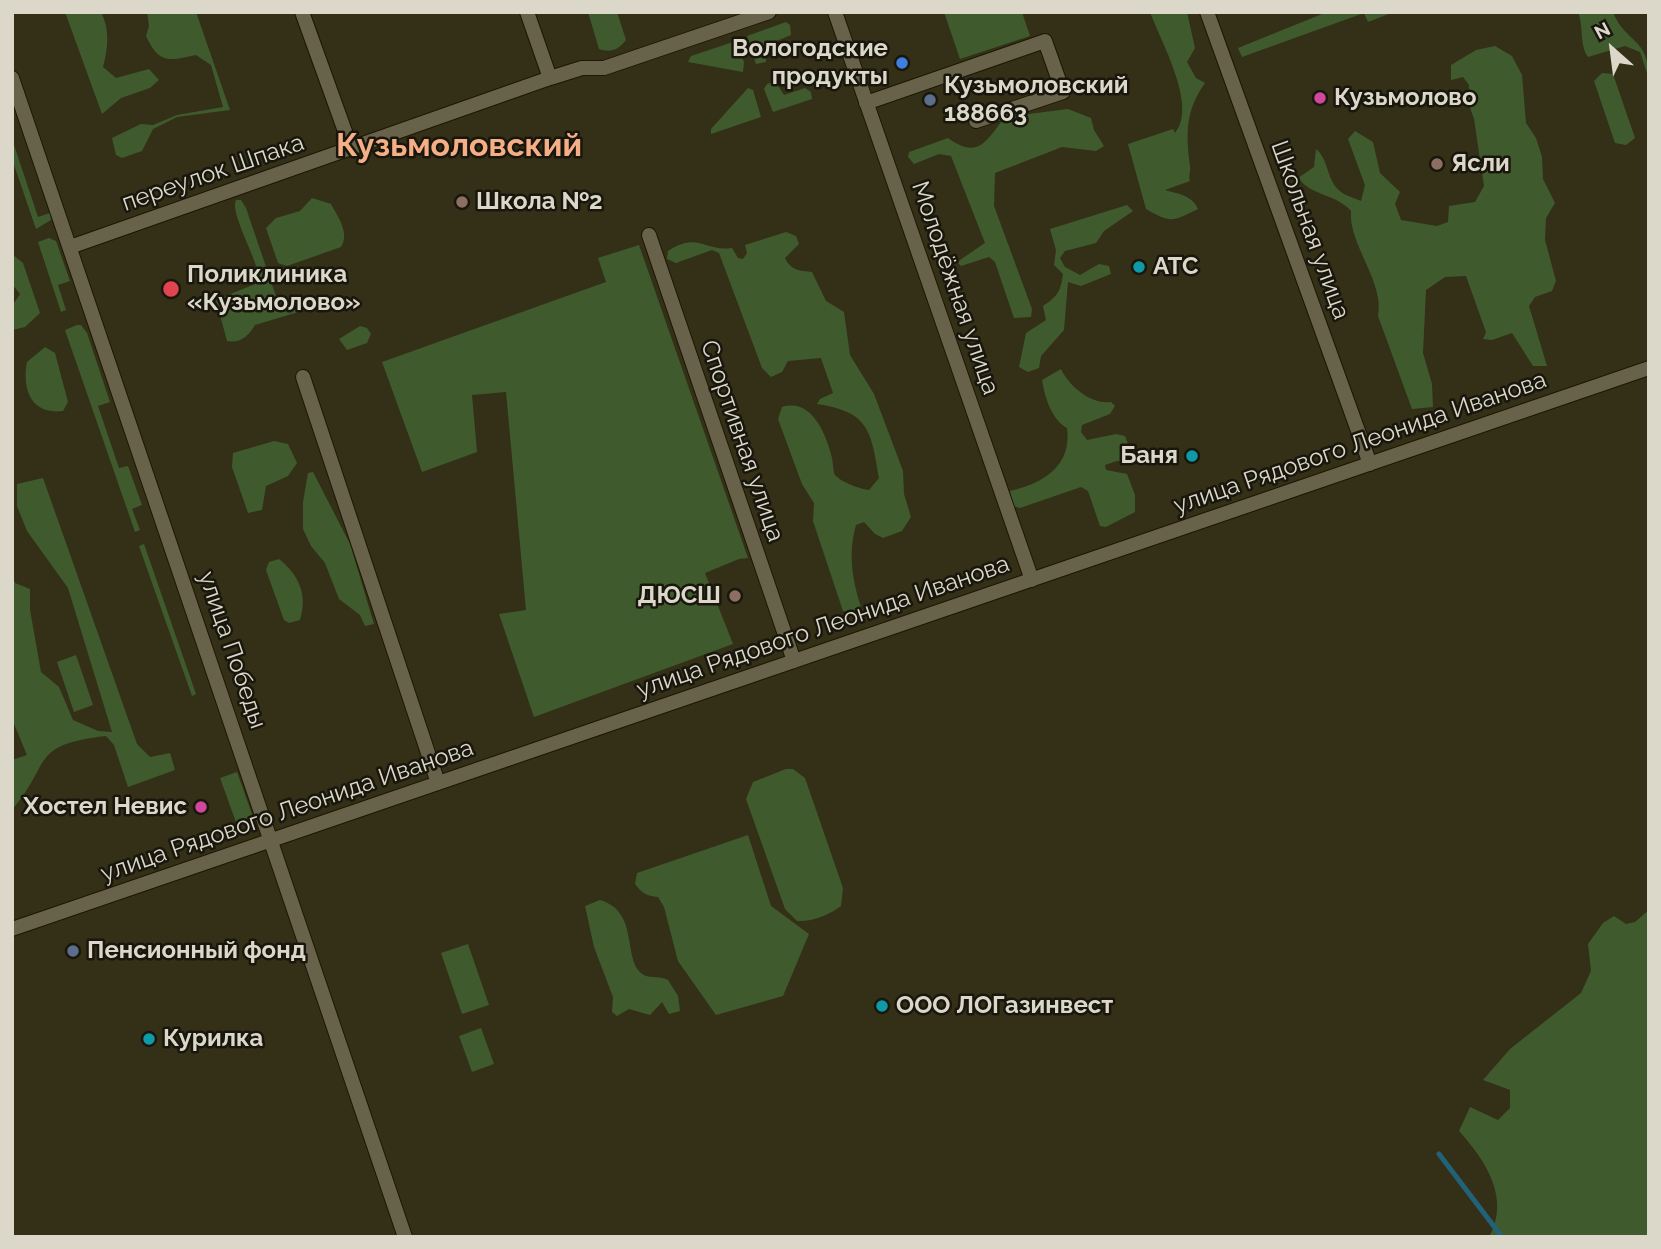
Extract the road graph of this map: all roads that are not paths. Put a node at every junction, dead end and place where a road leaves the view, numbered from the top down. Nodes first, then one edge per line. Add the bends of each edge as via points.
1 (302, 12) edge
2 (527, 12) edge
3 (769, 12) edge
4 (835, 12) edge
5 (1207, 12) edge
6 (550, 78) junction
7 (12, 79) edge
8 (866, 103) junction
9 (976, 121) dead end
10 (351, 148) junction
11 (649, 235) dead end
12 (70, 247) junction
13 (1649, 368) edge
14 (303, 377) dead end
15 (1370, 464) junction
16 (1032, 580) junction
17 (794, 661) junction
18 (438, 783) junction
19 (272, 840) junction
20 (12, 929) edge
21 (405, 1237) edge

1 - 10 street
2 - 6 street
3 - 6 street, переулок Шпака via 604,68 582,68
4 - 8 street, Молодёжная улица
5 - 15 street, Школьная улица
6 - 10 street, переулок Шпака
7 - 12 street, улица Победы
8 - 9 street via 1045,41 1063,92
8 - 16 street, Молодёжная улица
10 - 12 street, переулок Шпака
11 - 17 street, Спортивная улица
12 - 19 street, улица Победы
13 - 15 street, улица Рядового Леонида Иванова
14 - 18 street
15 - 16 street, улица Рядового Леонида Иванова
16 - 17 street, улица Рядового Леонида Иванова
17 - 18 street, улица Рядового Леонида Иванова
18 - 19 street, улица Рядового Леонида Иванова
19 - 20 street, улица Рядового Леонида Иванова
19 - 21 street, улица Победы

